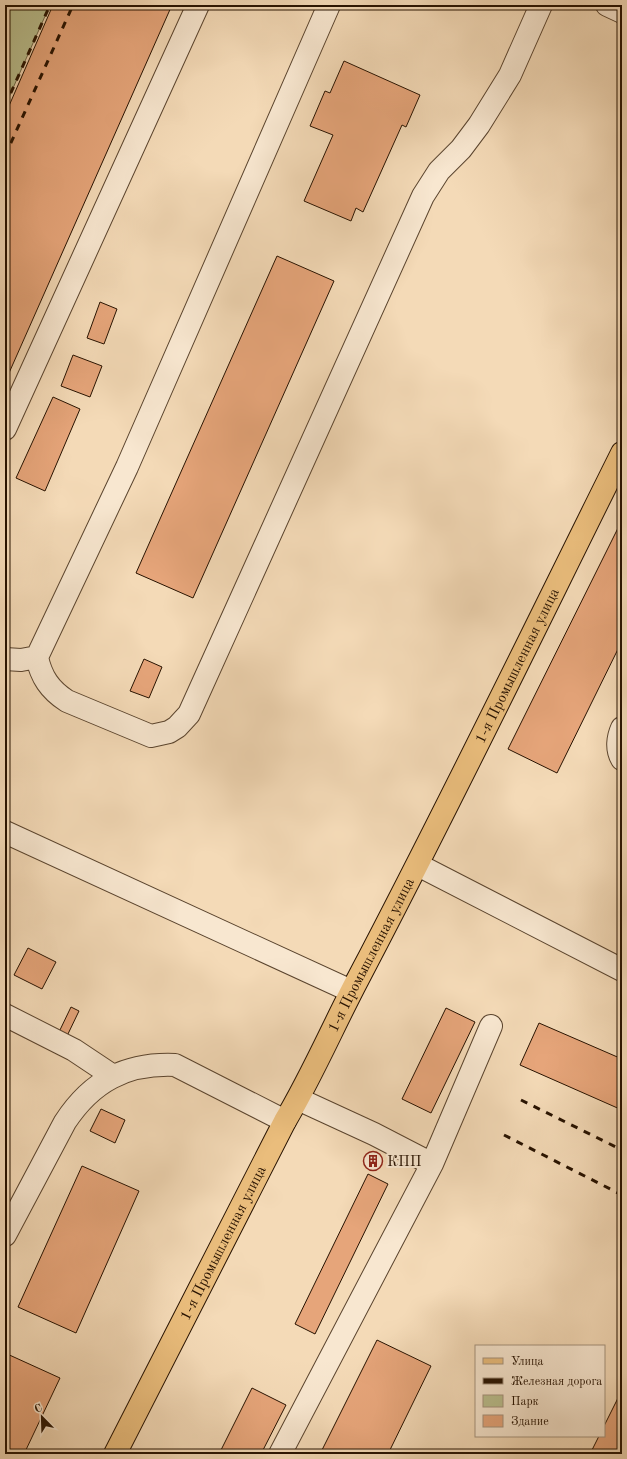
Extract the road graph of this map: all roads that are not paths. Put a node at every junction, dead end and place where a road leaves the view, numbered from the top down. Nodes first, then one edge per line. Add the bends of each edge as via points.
1 (198, 5) edge
2 (329, 5) edge
3 (541, 5) edge
4 (607, 5) edge
5 (622, 12) edge
6 (5, 429) edge
7 (622, 453) edge
8 (37, 656) junction
9 (5, 659) edge
10 (622, 728) edge
11 (622, 759) edge
12 (5, 832) edge
13 (418, 865) junction
14 (622, 970) edge
15 (351, 991) junction
16 (5, 1015) edge
17 (491, 1026) dead end
18 (114, 1076) junction
19 (298, 1098) junction
20 (285, 1120) junction
21 (432, 1164) junction
22 (5, 1235) edge
23 (115, 1454) edge
24 (280, 1454) edge

1 - 6 lane
2 - 8 lane via 128,467
3 - 8 lane via 510,75 483,119 461,149 439,171 423,196 184,721 169,732 151,736 67,701 46,682
4 - 5 lane
7 - 13 main road, 1-я Промышленная улица
8 - 9 lane via 21,660
10 - 11 lane via 618,738
12 - 15 lane
13 - 14 lane
13 - 15 main road, 1-я Промышленная улица
15 - 19 main road, 1-я Промышленная улица
16 - 18 lane via 74,1050
17 - 21 lane
18 - 20 lane via 144,1066 175,1065
18 - 22 lane via 94,1088 74,1107
19 - 20 main road, 1-я Промышленная улица
19 - 21 lane
20 - 23 main road, 1-я Промышленная улица
21 - 24 lane

